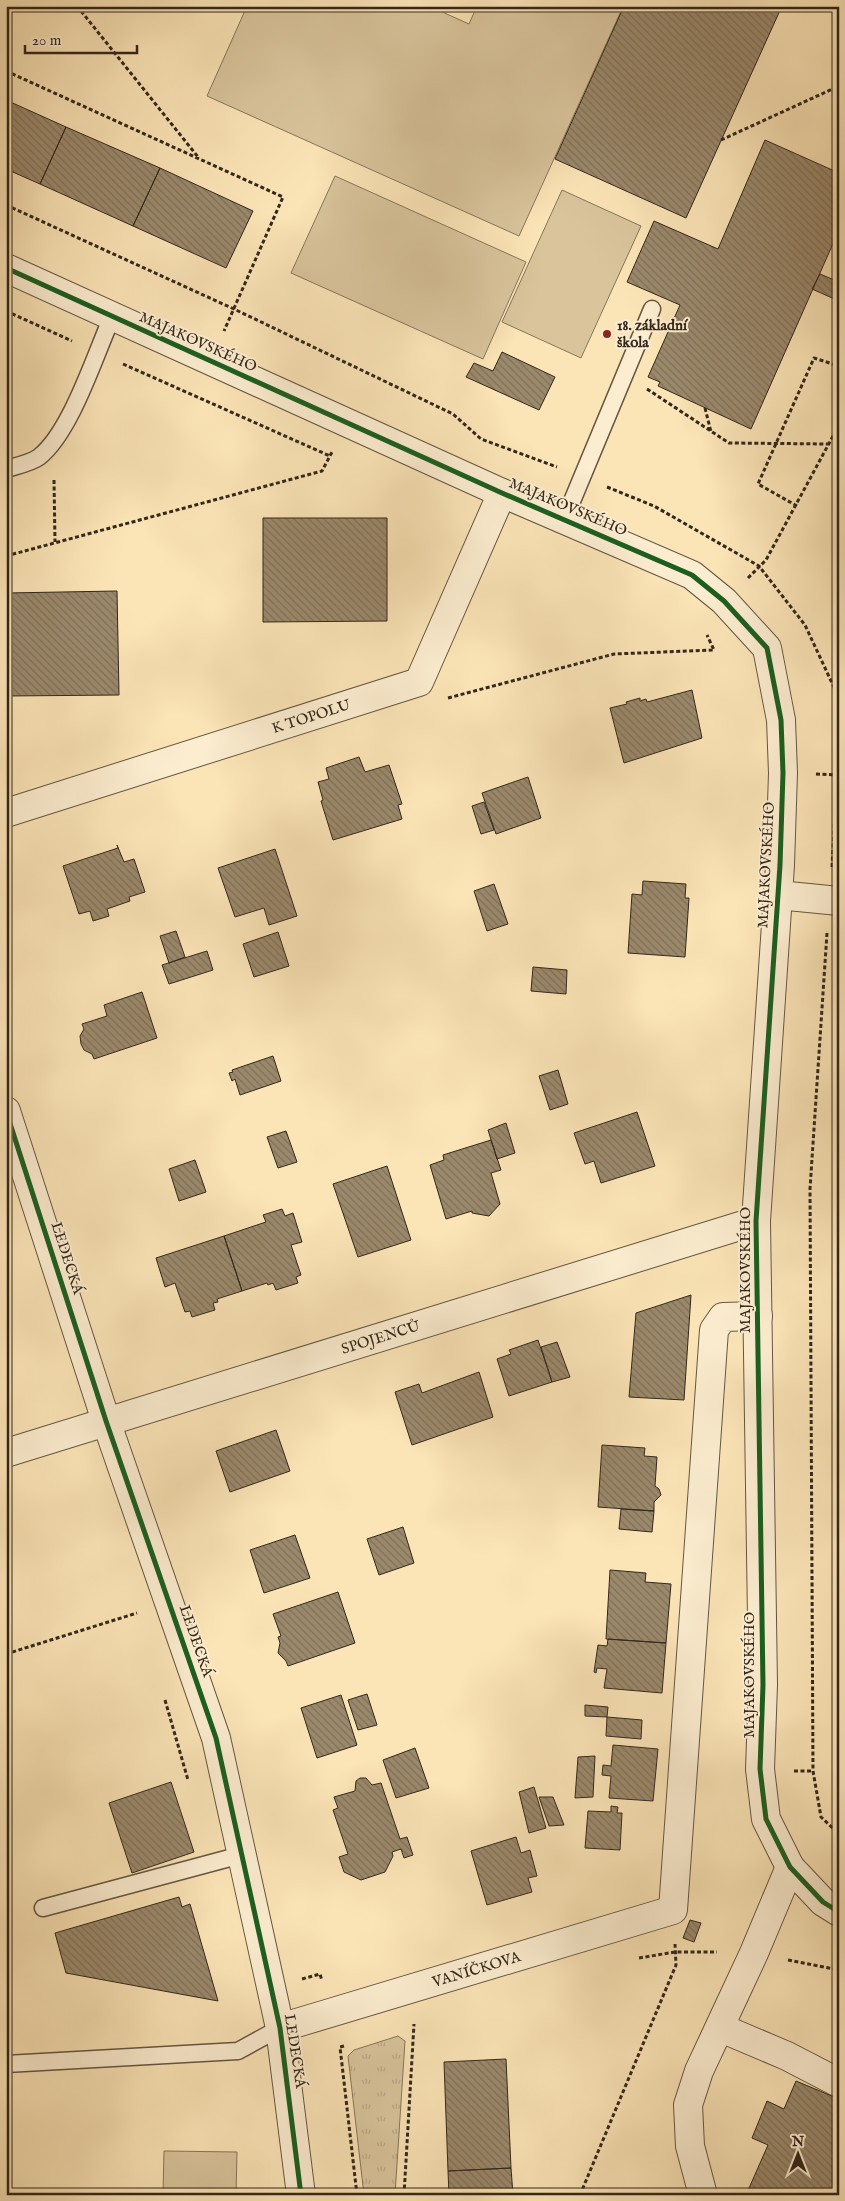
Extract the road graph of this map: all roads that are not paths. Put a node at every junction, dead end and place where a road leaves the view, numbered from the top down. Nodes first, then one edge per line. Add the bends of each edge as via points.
1 (6, 268) edge
2 (652, 309) dead end
3 (112, 317) junction
4 (6, 469) edge
5 (502, 493) junction
6 (565, 518) junction
7 (6, 813) edge
8 (778, 895) junction
9 (834, 900) edge
10 (6, 1111) edge
11 (756, 1221) junction
12 (758, 1316) junction
13 (106, 1421) junction
14 (6, 1454) edge
15 (242, 1855) junction
16 (790, 1867) junction
17 (43, 1908) dead end
18 (673, 1910) joint
19 (839, 1912) edge
20 (280, 2028) junction
21 (721, 2028) junction
22 (6, 2064) edge
23 (839, 2083) edge
24 (301, 2195) edge
25 (703, 2195) edge

1 - 3 street, MAJAKOVSKÉHO
2 - 6 lane
3 - 4 lane via 68,415 47,449 37,459
3 - 5 street, MAJAKOVSKÉHO
5 - 6 street, MAJAKOVSKÉHO
5 - 7 street, K TOPOLU via 419,682
6 - 8 street, MAJAKOVSKÉHO via 692,575 724,602 767,648 779,711 783,773
8 - 9 street, MAJAKOVSKÉHO
8 - 11 street, MAJAKOVSKÉHO
10 - 13 street, LEDECKÁ
11 - 12 street, MAJAKOVSKÉHO
11 - 13 street, SPOJENCŮ
12 - 16 street, MAJAKOVSKÉHO via 763,1685 760,1769 766,1819
12 - 18 street, MAJAKOVSKÉHO via 723,1317 714,1330
13 - 14 street, SPOJENCŮ
13 - 15 street, LEDECKÁ via 216,1738
15 - 17 lane
15 - 20 street, LEDECKÁ
16 - 19 street, MAJAKOVSKÉHO via 822,1902
16 - 21 street
18 - 20 street, VANÍČKOVA
20 - 22 lane via 238,2050
20 - 24 street, LEDECKÁ
21 - 23 street via 787,2056
21 - 25 street via 699,2071 688,2105 690,2146

